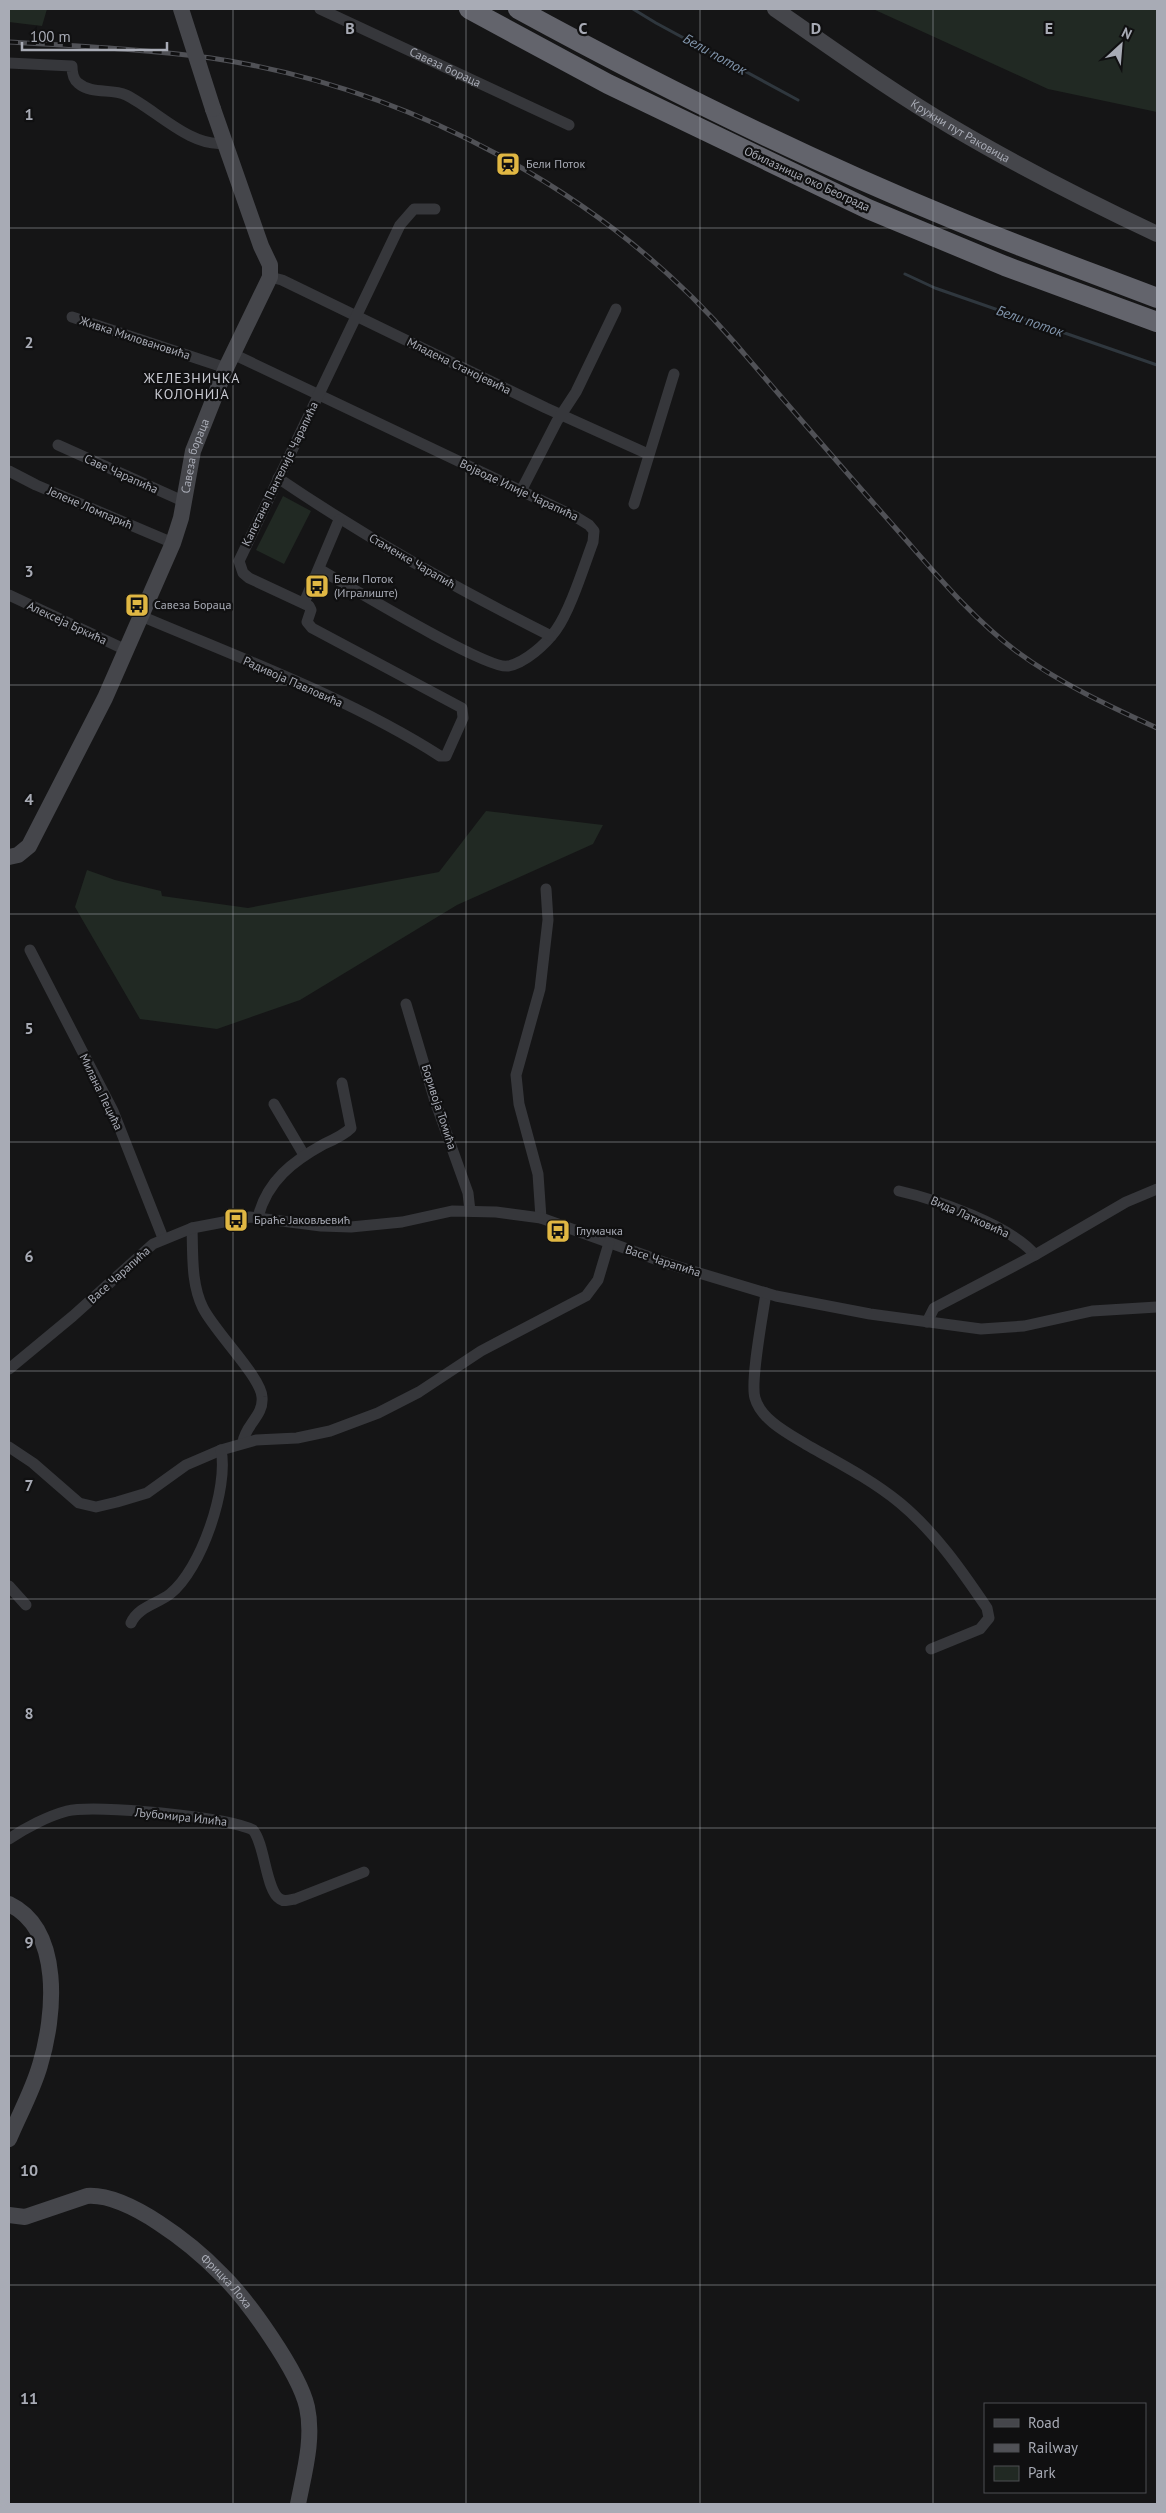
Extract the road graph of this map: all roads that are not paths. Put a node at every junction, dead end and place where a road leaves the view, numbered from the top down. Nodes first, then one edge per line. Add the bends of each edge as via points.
1 (181, 9) edge
2 (320, 9) edge
3 (469, 9) edge
4 (518, 9) edge
5 (775, 9) edge
6 (9, 63) edge
7 (569, 125) dead end
8 (224, 143) junction
9 (435, 209) dead end
10 (1157, 234) edge
11 (270, 277) junction
12 (1157, 298) edge
13 (616, 309) dead end
14 (356, 316) junction
15 (72, 317) dead end
16 (1157, 322) edge
17 (230, 361) junction
18 (674, 374) dead end
19 (319, 395) junction
20 (562, 415) junction
21 (58, 445) dead end
22 (648, 454) junction
23 (9, 471) edge
24 (278, 478) junction
25 (521, 491) junction
26 (185, 502) junction
27 (634, 504) dead end
28 (339, 520) junction
29 (173, 543) junction
30 (320, 569) junction
31 (9, 596) edge
32 (304, 603) junction
33 (141, 616) junction
34 (551, 636) junction
35 (126, 650) junction
36 (9, 857) edge
37 (546, 889) dead end
38 (30, 950) dead end
39 (406, 1004) dead end
40 (342, 1083) dead end
41 (274, 1104) dead end
42 (304, 1155) junction
43 (1157, 1188) edge
44 (899, 1190) dead end
45 (470, 1211) junction
46 (258, 1217) junction
47 (541, 1218) junction
48 (192, 1228) junction
49 (164, 1238) junction
50 (609, 1243) junction
51 (1035, 1255) junction
52 (766, 1293) junction
53 (1157, 1307) edge
54 (927, 1322) junction
55 (9, 1369) edge
56 (243, 1442) junction
57 (9, 1447) edge
58 (220, 1450) junction
59 (9, 1586) edge
60 (26, 1605) dead end
61 (131, 1623) dead end
62 (931, 1649) dead end
63 (9, 1839) edge
64 (364, 1872) dead end
65 (9, 1904) edge
66 (9, 2139) edge
67 (9, 2215) edge
68 (298, 2504) edge

1 - 8 street, bridge
2 - 7 street, Савеза бораца
3 - 16 highway, Обилазница око Београда via 608,84 868,209 1005,266
4 - 12 highway, Обилазница око Београда via 654,81 800,152 959,222
5 - 10 street, Кружни пут Раковица via 952,127 1080,198
6 - 8 street via 72,66 73,76 81,86 125,94 184,132 212,144
8 - 11 street via 270,265
9 - 14 street via 414,209 406,216
11 - 14 street, Младена Станојевића
11 - 17 street, Савеза бораца
13 - 20 street
14 - 19 street, Капетана Пантелије Чарапића
14 - 20 street, Младена Станојевића
15 - 17 street, Живка Миловановића
17 - 19 street, Војводе Илије Чарапића
17 - 26 street, Савеза бораца via 193,451
18 - 22 street
19 - 24 street, Капетана Пантелије Чарапића
19 - 25 street, Војводе Илије Чарапића
20 - 22 street, Младена Станојевића
20 - 25 street
21 - 26 street, Саве Чарапића
22 - 27 street
23 - 29 street, Јелене Ломпарић
24 - 28 street, Стаменке Чарапић
24 - 32 street, Капетана Пантелије Чарапића via 240,558 240,565 249,578
25 - 34 street, Војводе Илије Чарапића via 576,517 594,531 595,538 560,624
26 - 29 street, Савеза бораца
28 - 30 street
28 - 34 street, Стаменке Чарапић
29 - 33 street, Савеза бораца
30 - 32 street
30 - 34 street, Војводе Илије Чарапића via 491,664 507,666 516,663
31 - 35 street, Алексеја Бркића
32 - 33 street, Радивоја Павловића via 311,610 307,620 310,626 464,711 444,757 312,689
33 - 35 street, Савеза бораца
35 - 36 street, Савеза бораца via 37,832 24,852
37 - 47 street via 548,920 540,989 516,1075 519,1104 538,1174
38 - 49 street, Милана Пецића via 113,1112
39 - 45 street, Боривоја Томића via 435,1101 468,1193
40 - 42 street via 351,1128
41 - 42 street
42 - 46 street via 277,1178
43 - 51 street via 1121,1204
44 - 51 street, Вида Латковића via 930,1199 1007,1232
45 - 46 street, Васе Чарапића via 351,1227
45 - 47 street, Васе Чарапића
46 - 48 street, Васе Чарапића
47 - 50 street, Васе Чарапића
48 - 49 street, Васе Чарапића
48 - 56 street via 196,1289 202,1307 261,1390 261,1410
49 - 55 street, Васе Чарапића via 139,1254 84,1307
50 - 52 street, Васе Чарапића
50 - 56 street via 598,1280 586,1296 481,1351 405,1400 330,1431 297,1438
51 - 54 street via 934,1308
52 - 54 street, Васе Чарапића via 846,1310
52 - 62 street via 754,1374 754,1397 758,1405 778,1426 899,1502 927,1530 987,1608 988,1621 980,1629
53 - 54 street, Васе Чарапића via 1092,1311 1005,1328 981,1329
56 - 58 street
57 - 58 street via 72,1498 86,1506 96,1507 147,1494 186,1465
58 - 61 street via 216,1508 197,1557 171,1594 141,1611
59 - 60 street
63 - 64 street, Љубомира Илића via 68,1811 91,1809 216,1819 253,1830 259,1839 273,1892 279,1899 295,1899
65 - 66 street via 27,1916 40,1934 47,1951 50,1994 48,2036 40,2066
67 - 68 street, Фрицка Лоха via 25,2216 87,2196 119,2200 166,2230 222,2275 286,2362 306,2405 308,2446

